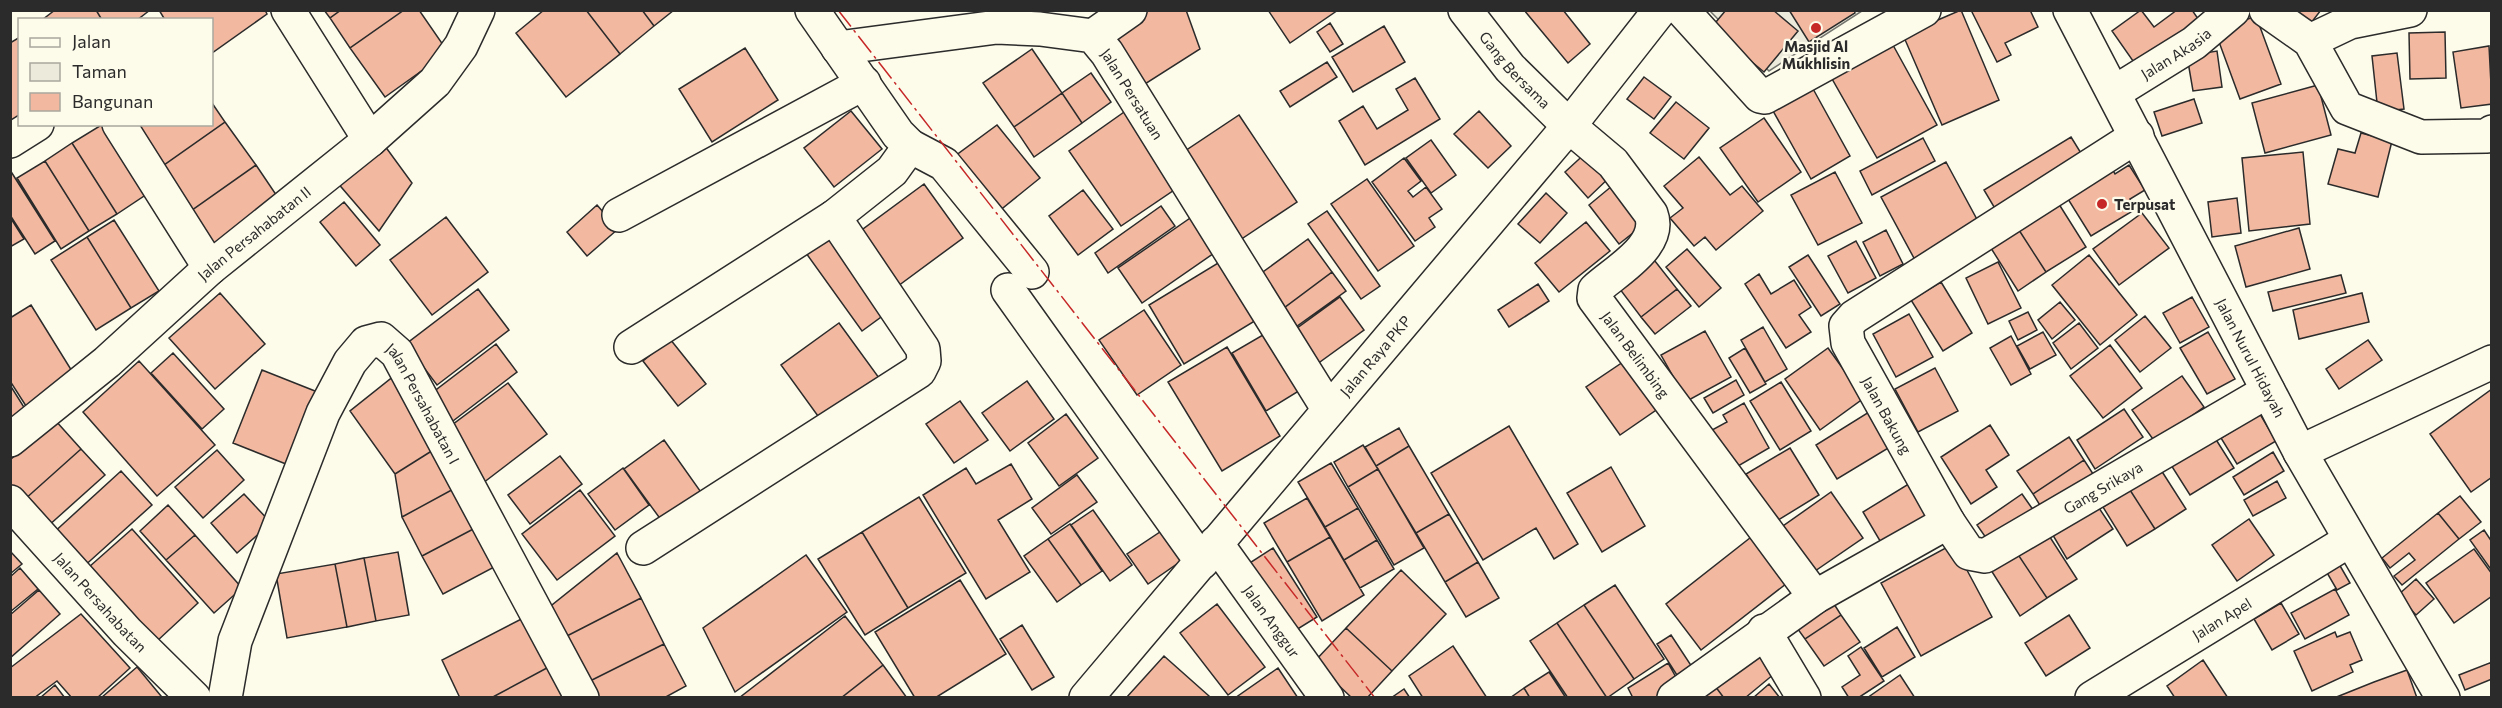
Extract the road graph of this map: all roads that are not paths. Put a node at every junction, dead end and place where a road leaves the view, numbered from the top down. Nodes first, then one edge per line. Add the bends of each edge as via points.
1 (288, 10) edge
2 (478, 10) edge
3 (812, 10) edge
4 (1130, 10) edge
5 (1465, 10) edge
6 (1660, 10) edge
7 (1682, 10) edge
8 (1924, 10) edge
9 (2070, 10) edge
10 (2233, 10) edge
11 (2266, 10) edge
12 (2410, 10) edge
13 (1093, 36) junction
14 (2310, 41) junction
15 (838, 48) junction
16 (864, 82) junction
17 (2115, 92) junction
18 (34, 126) edge
19 (120, 126) edge
20 (1569, 126) junction
21 (2492, 132) edge
22 (2137, 136) junction
23 (370, 140) junction
24 (10, 141) edge
25 (910, 146) junction
26 (619, 215) dead end
27 (834, 217) junction
28 (210, 268) junction
29 (631, 347) dead end
30 (2492, 362) edge
31 (2268, 391) junction
32 (1329, 410) junction
33 (10, 440) edge
34 (2300, 453) junction
35 (10, 502) edge
36 (1948, 522) junction
37 (2350, 540) junction
38 (643, 548) dead end
39 (1209, 552) junction
40 (1815, 597) junction
41 (1764, 631) junction
42 (194, 698) edge
43 (225, 698) edge
44 (582, 698) edge
45 (1086, 698) edge
46 (1328, 698) edge
47 (1674, 698) edge
48 (1804, 698) edge
49 (2092, 698) edge
50 (2443, 698) edge

1 - 23 street
2 - 23 street, Jalan Persahabatan II via 461,46 435,82
3 - 15 street
4 - 13 street
5 - 20 street, Gang Bersama via 1510,68
6 - 20 street, Jalan Raya PKP
7 - 8 street via 1765,97
9 - 17 street, Jalan Nurul Hidayah
10 - 17 street, Jalan Akasia via 2194,43
11 - 14 street
12 - 14 street via 2350,22
13 - 15 street, Jalan Persatuan via 997,27
13 - 32 street, Jalan Persatuan
14 - 21 street via 2347,108 2421,137 2487,136
15 - 16 street
16 - 25 street
16 - 26 street
17 - 22 street, Jalan Nurul Hidayah
18 - 24 street
19 - 28 street
20 - 32 street, Jalan Raya PKP
20 - 40 street, Jalan Belimbing via 1613,163 1654,223 1652,234 1632,261 1594,290 1594,298
22 - 31 street, Jalan Nurul Hidayah
22 - 36 street, Jalan Bakung via 1860,311 1846,326 1856,360
23 - 28 street, Jalan Persahabatan II
25 - 27 street via 892,171
25 - 39 street, Jalan Anggur via 944,164 1020,281
27 - 29 street
27 - 38 street via 923,349 924,361 919,371
28 - 33 street, Jalan Persahabatan II via 107,362
30 - 34 street
31 - 34 street, Jalan Nurul Hidayah
31 - 36 street, Gang Srikaya via 1985,556 1969,553
32 - 39 street, Jalan Raya PKP
34 - 37 street, Jalan Nurul Hidayah
35 - 42 street, Jalan Persahabatan via 127,632
36 - 40 street
37 - 49 street, Jalan Apel
37 - 50 street, Jalan Nurul Hidayah
39 - 45 street, Jalan Raya PKP
39 - 46 street, Jalan Anggur
40 - 41 street
41 - 47 street
41 - 48 street
43 - 44 street, Jalan Persahabatan I via 235,641 323,413 350,362 366,343 381,339 397,353

